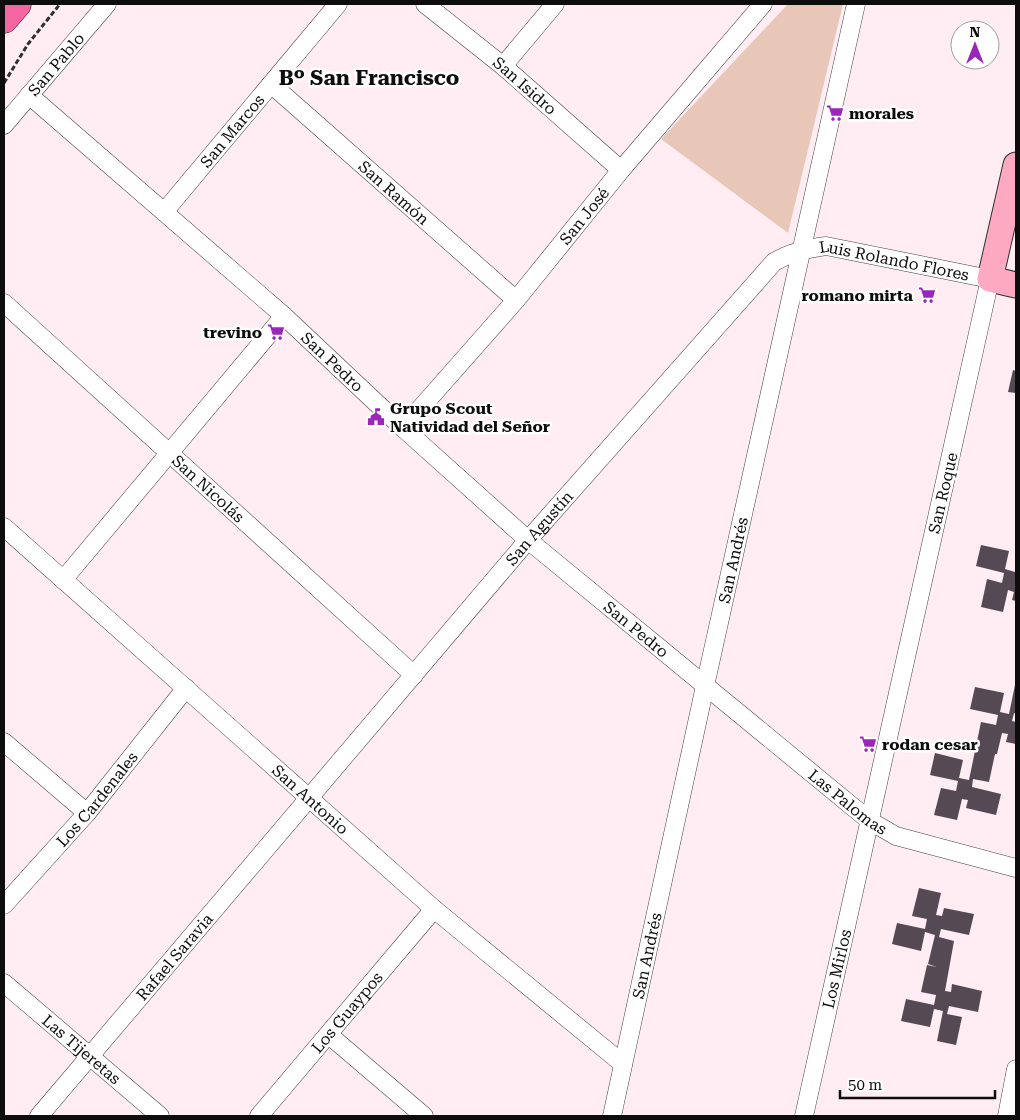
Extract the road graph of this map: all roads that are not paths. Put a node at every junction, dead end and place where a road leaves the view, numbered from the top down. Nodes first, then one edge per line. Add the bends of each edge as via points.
1 (16, 4) edge
2 (107, 4) edge
3 (338, 4) edge
4 (425, 4) edge
5 (555, 4) edge
6 (763, 4) edge
7 (856, 4) edge
8 (4, 19) edge
9 (503, 66) junction
10 (271, 84) junction
11 (29, 95) junction
12 (4, 125) edge
13 (1016, 165) edge
14 (621, 170) junction
15 (164, 212) junction
16 (803, 249) junction
17 (774, 262) joint
18 (990, 279) junction
19 (1016, 285) edge
20 (516, 300) junction
21 (4, 303) edge
22 (284, 316) junction
23 (403, 428) junction
24 (170, 453) junction
25 (4, 527) edge
26 (528, 540) junction
27 (64, 580) junction
28 (414, 675) junction
29 (705, 686) junction
30 (186, 688) junction
31 (4, 742) edge
32 (309, 798) junction
33 (87, 813) junction
34 (870, 821) junction
35 (1016, 868) edge
36 (4, 904) edge
37 (434, 908) junction
38 (4, 983) edge
39 (329, 1034) junction
40 (90, 1058) junction
41 (623, 1064) junction
42 (1016, 1069) edge
43 (39, 1116) edge
44 (160, 1116) edge
45 (259, 1116) edge
46 (424, 1116) edge
47 (612, 1116) edge
48 (804, 1116) edge
49 (1006, 1116) edge

1 - 8 main road
2 - 11 street, San Pablo
3 - 10 street, San Marcos
4 - 9 street, San Isidro
5 - 9 street
6 - 14 street, San José
7 - 16 street, San Andrés
9 - 14 street, San Isidro
10 - 15 street, San Marcos
10 - 20 street, San Ramón
11 - 12 street, San Pablo
11 - 15 street, San Pedro
13 - 18 street, San Roque
14 - 20 street, San José
15 - 22 street, San Pedro
16 - 17 street, Luis Rolando Flores
16 - 18 street, Luis Rolando Flores via 826,246
16 - 29 street, San Andrés
17 - 26 street, San Agustín
18 - 19 street, Luis Rolando Flores
18 - 34 street, San Roque
20 - 23 street, San José
21 - 24 street, San Nicolás
22 - 23 street, San Pedro
22 - 24 street
23 - 26 street, San Pedro
24 - 27 street
24 - 28 street, San Nicolás
25 - 27 street, San Antonio
26 - 28 street, San Agustín
26 - 29 street, San Pedro
27 - 30 street, San Antonio
28 - 32 street, San Agustín
29 - 34 street, Las Palomas
29 - 41 street, San Andrés
30 - 32 street, San Antonio
30 - 33 street, Los Cardenales
31 - 33 street
32 - 37 street, San Antonio
32 - 40 street, Rafael Saravia
33 - 36 street, Los Cardenales
34 - 35 street, Las Palomas via 896,836
34 - 48 street, Los Mirlos
37 - 39 street, Los Guaypos
37 - 41 street, San Antonio
38 - 40 street, Las Tijeretas
39 - 45 street, Los Guaypos
39 - 46 street
40 - 43 street, Rafael Saravia
40 - 44 street, Las Tijeretas
41 - 47 street, San Andrés
42 - 49 street

